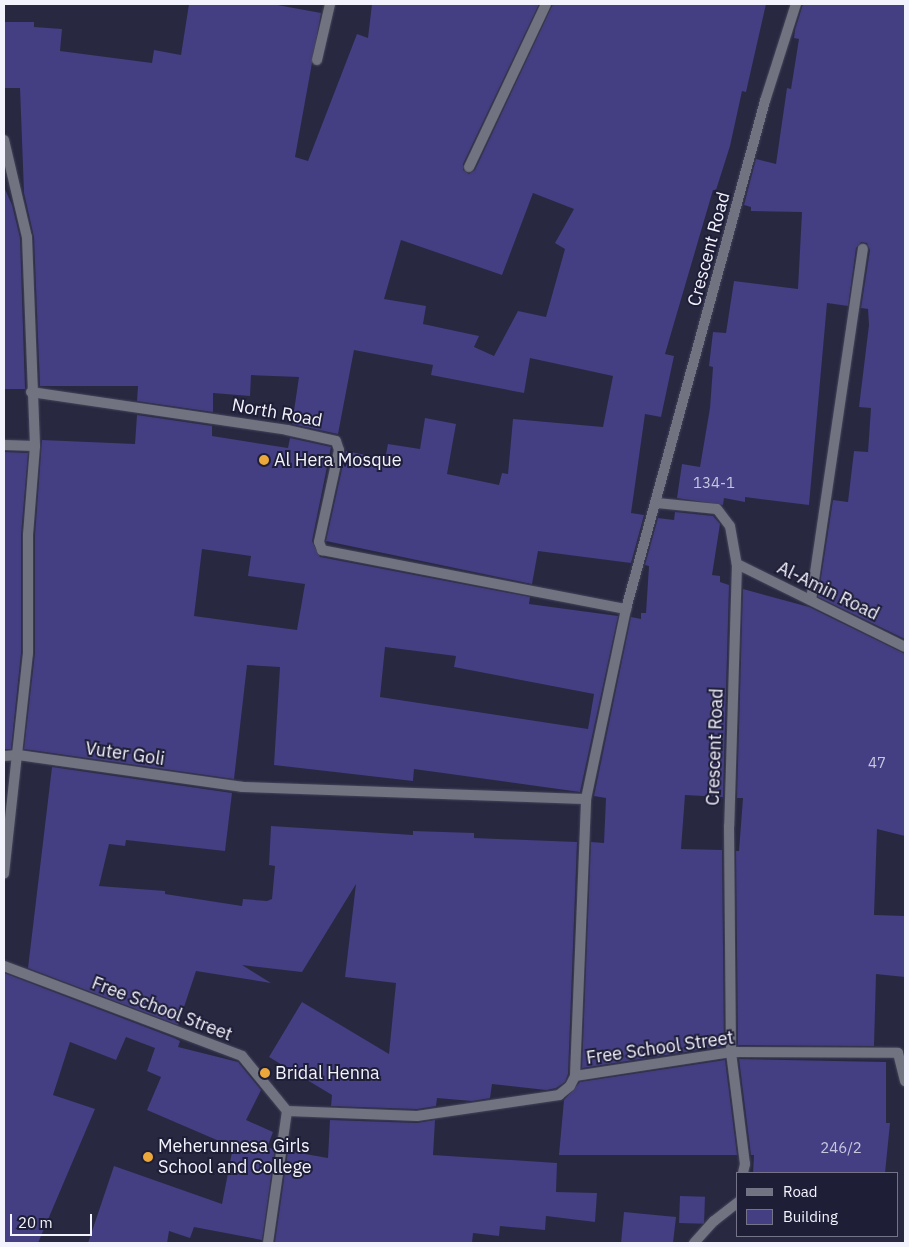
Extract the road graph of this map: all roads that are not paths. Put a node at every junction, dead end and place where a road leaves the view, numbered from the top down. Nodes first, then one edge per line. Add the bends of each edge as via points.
1 (330, 4) edge
2 (546, 4) edge
3 (796, 4) edge
4 (317, 60) dead end
5 (4, 140) edge
6 (469, 167) dead end
7 (863, 249) dead end
8 (31, 392) junction
9 (4, 445) edge
10 (34, 446) junction
11 (657, 503) junction
12 (737, 564) junction
13 (810, 600) junction
14 (626, 610) junction
15 (905, 647) edge
16 (18, 755) junction
17 (4, 756) edge
18 (586, 799) junction
19 (4, 874) edge
20 (4, 966) edge
21 (731, 1052) junction
22 (576, 1076) junction
23 (905, 1081) edge
24 (287, 1111) junction
25 (743, 1172) edge
26 (736, 1204) edge
27 (268, 1243) edge
28 (694, 1243) edge

1 - 4 street
2 - 6 street
3 - 11 street, Crescent Road via 765,101
5 - 8 street via 27,237
7 - 13 street
8 - 10 street
8 - 14 street, North Road via 336,440 339,450 319,542 322,550
9 - 10 street
10 - 16 street via 28,535 28,653
11 - 12 street, Crescent Road via 717,509 730,526
11 - 14 street, Crescent Road
12 - 13 street, Al-Amin Road
12 - 21 street, Crescent Road via 729,826
13 - 15 street, Al-Amin Road
14 - 18 street, Crescent Road
16 - 17 street, Vuter Goli
16 - 18 street, Vuter Goli via 242,786
16 - 19 street
18 - 22 street, Crescent Road
20 - 24 street, Free School Street via 242,1056
21 - 22 street, Free School Street
21 - 23 street, Free School Street via 898,1053
21 - 25 street, Crescent Road
22 - 24 street, Free School Street via 559,1095 417,1116
24 - 27 street
26 - 28 street

